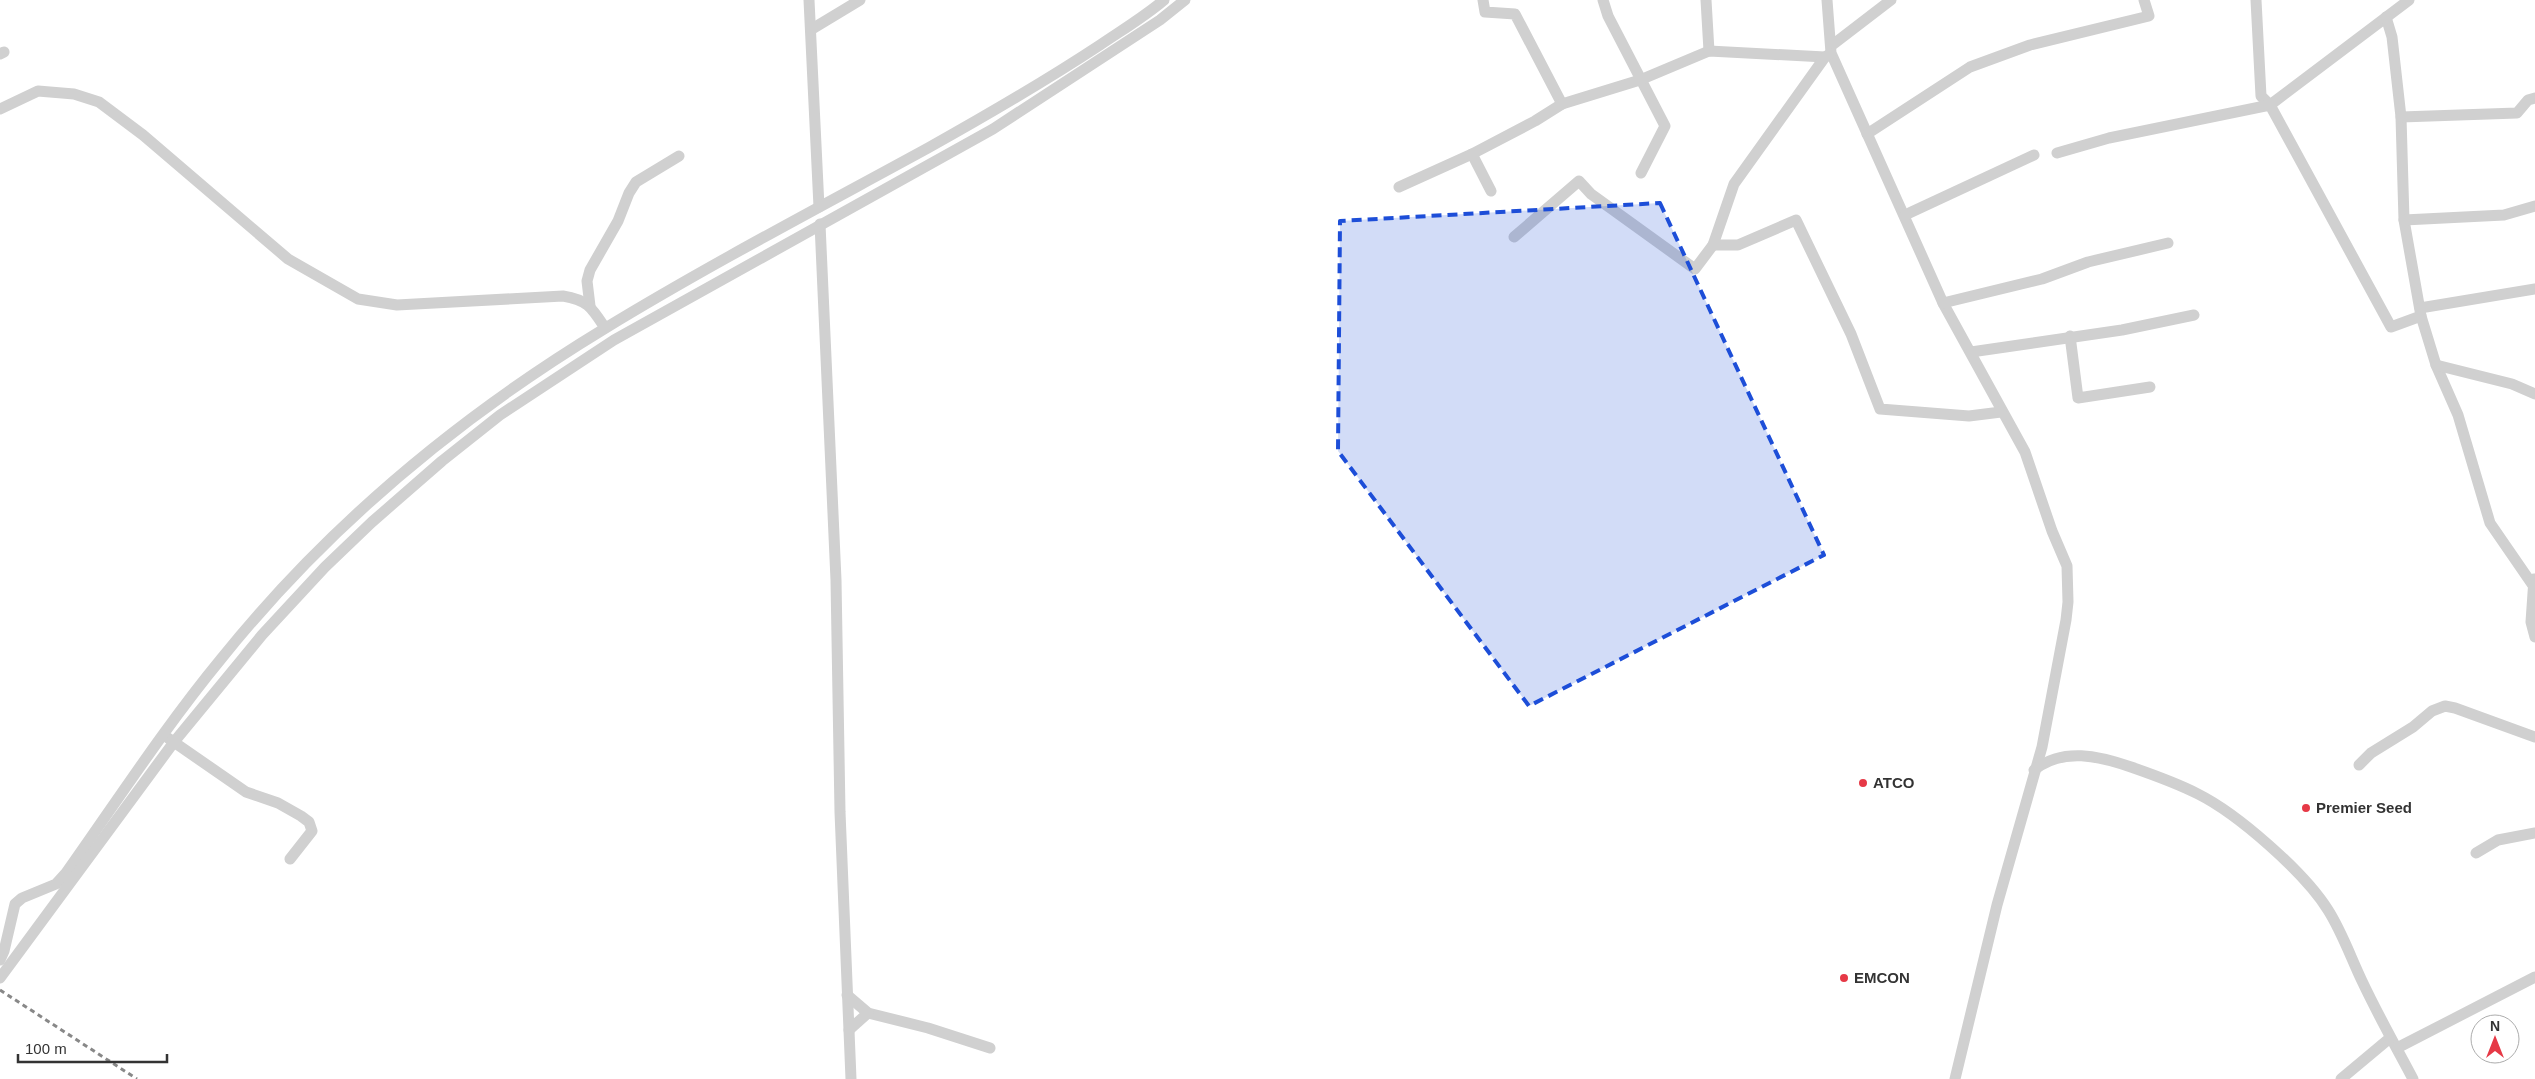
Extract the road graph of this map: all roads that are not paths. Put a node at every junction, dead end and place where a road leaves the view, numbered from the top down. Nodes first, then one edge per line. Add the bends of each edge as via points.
1 (809, 0) edge
2 (860, 0) edge
3 (1164, 0) edge
4 (1185, 0) edge
5 (1483, 0) edge
6 (1603, 0) edge
7 (1706, 0) edge
8 (1827, 0) edge
9 (1890, 0) edge
10 (2144, 0) edge
11 (2256, 0) edge
12 (2408, 0) edge
13 (2386, 17) junction
14 (812, 29) junction
15 (1709, 52) junction
16 (1829, 52) junction
17 (1640, 80) junction
18 (2535, 98) edge
19 (1562, 104) junction
20 (2270, 105) junction
21 (0, 108) edge
22 (2401, 117) junction
23 (1867, 134) junction
24 (2057, 153) dead end
25 (1472, 154) junction
26 (2034, 155) dead end
27 (679, 156) dead end
28 (1641, 173) dead end
29 (1399, 187) dead end
30 (1491, 191) dead end
31 (2535, 206) edge
32 (819, 207) junction
33 (1905, 215) junction
34 (2404, 220) junction
35 (820, 224) junction
36 (1514, 236) dead end
37 (2168, 244) dead end
38 (1713, 245) junction
39 (2535, 289) edge
40 (653, 301) junction
41 (1943, 303) junction
42 (590, 306) junction
43 (2420, 312) junction
44 (660, 315) junction
45 (2194, 315) dead end
46 (605, 328) junction
47 (2070, 336) junction
48 (1971, 352) junction
49 (2436, 365) junction
50 (2150, 387) dead end
51 (2535, 394) edge
52 (2001, 412) junction
53 (2534, 579) edge
54 (2535, 637) edge
55 (163, 734) junction
56 (2535, 738) edge
57 (174, 742) junction
58 (2359, 765) dead end
59 (2034, 770) junction
60 (2535, 833) edge
61 (2476, 853) dead end
62 (290, 859) dead end
63 (0, 960) edge
64 (2535, 977) edge
65 (0, 978) edge
66 (847, 995) junction
67 (868, 1013) junction
68 (848, 1030) junction
69 (2390, 1038) junction
70 (990, 1048) dead end
71 (2396, 1048) junction
72 (851, 1079) edge
73 (1955, 1079) edge
74 (2341, 1079) edge
75 (2413, 1079) edge

1 - 14 street
2 - 14 street
3 - 32 street via 1069,66 982,118
4 - 35 street via 1160,20 993,129
5 - 19 street via 1486,12 1514,14
6 - 17 street
7 - 15 street
8 - 16 street
9 - 16 street
10 - 23 street via 2149,16 2030,45 1970,67
11 - 20 street via 2261,96
12 - 13 street
13 - 20 street
13 - 22 street via 2392,37
14 - 32 street
15 - 16 street
15 - 17 street
16 - 23 street
16 - 38 street via 1734,184
17 - 19 street
17 - 28 street via 1666,126
18 - 22 street via 2528,100 2517,113
19 - 25 street
20 - 24 street via 2136,132
20 - 43 street via 2392,326
21 - 42 street via 38,91 74,94 99,102 143,135 288,259 358,299 397,305 562,296 578,298
22 - 34 street
23 - 33 street
25 - 29 street
25 - 30 street
26 - 33 street
27 - 42 street via 642,178 629,193 618,221 590,270
31 - 34 street via 2504,215
32 - 40 street
33 - 41 street
34 - 43 street
35 - 44 street
35 - 66 street via 836,580
36 - 38 street via 1579,181 1591,194 1696,269
37 - 41 street via 2088,262 2042,279
38 - 52 street via 1738,246 1796,220 1852,334 1880,409 1969,416
39 - 43 street
40 - 44 street
40 - 46 street
41 - 48 street
42 - 46 street
43 - 49 street
44 - 57 street via 614,340 500,416 372,522 262,635
45 - 47 street via 2122,330
46 - 55 street via 512,388 451,434 326,543 221,658
47 - 48 street
47 - 50 street via 2078,398
48 - 52 street
49 - 51 street via 2512,384
49 - 53 street via 2458,415 2490,523
52 - 59 street via 2024,452 2067,566 2065,629 2042,747
53 - 54 street via 2531,622
55 - 57 street
55 - 63 street via 66,873 56,884 15,904
56 - 58 street via 2445,706 2384,743
57 - 62 street via 246,792 278,803 308,822 312,831
57 - 65 street
59 - 69 street via 2046,760 2072,755 2101,758 2200,794 2231,816 2289,863 2328,910
59 - 73 street
60 - 61 street via 2498,840
64 - 71 street
66 - 67 street
66 - 68 street
67 - 68 street
67 - 70 street
68 - 72 street
69 - 71 street
69 - 74 street
71 - 75 street

